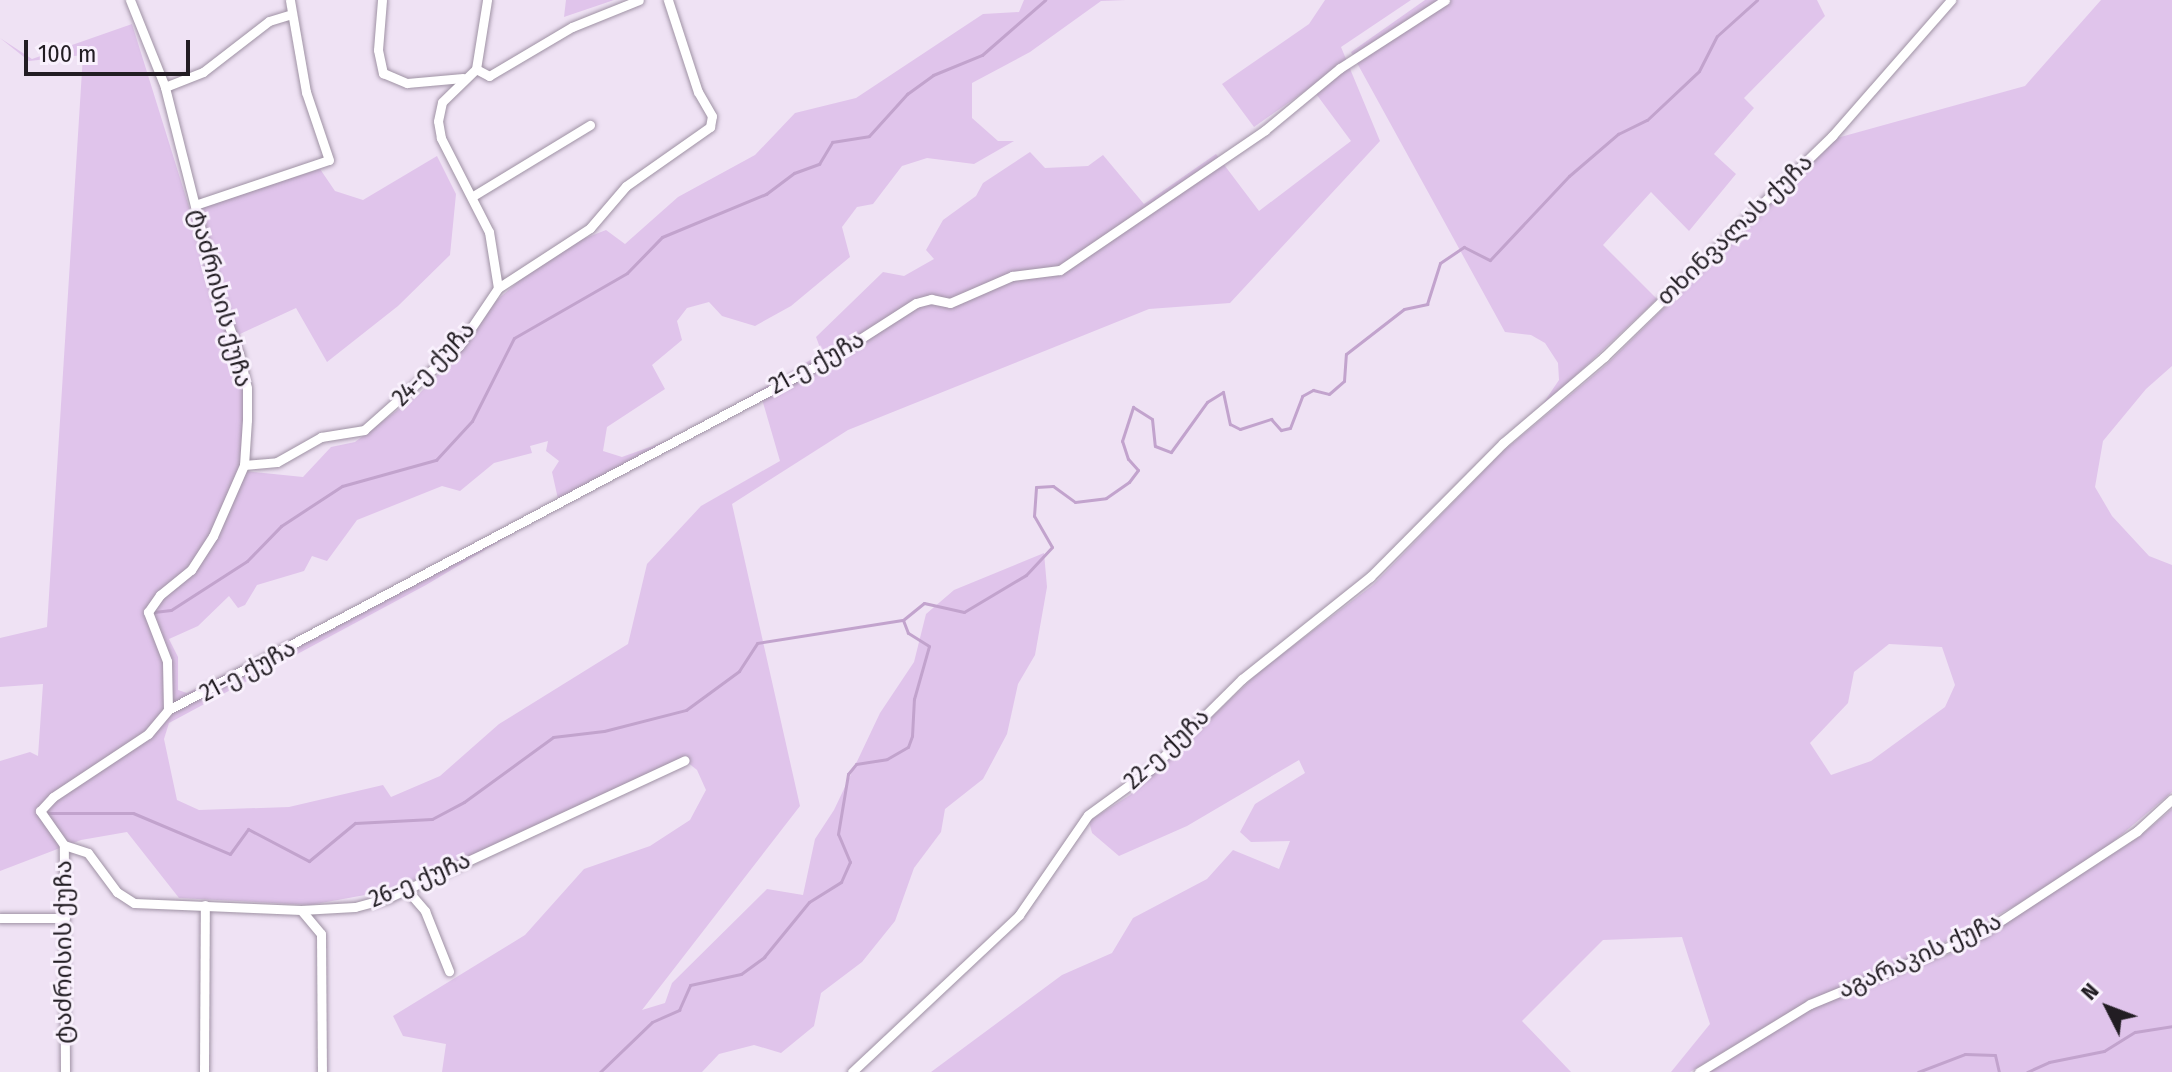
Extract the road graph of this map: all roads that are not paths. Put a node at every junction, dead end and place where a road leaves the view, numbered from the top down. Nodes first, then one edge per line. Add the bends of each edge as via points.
1 (130, 0) edge
2 (290, 0) edge
3 (382, 0) edge
4 (487, 0) edge
5 (639, 0) edge
6 (668, 0) edge
7 (1445, 0) edge
8 (1951, 0) edge
9 (292, 14) junction
10 (476, 69) junction
11 (464, 78) junction
12 (165, 87) junction
13 (590, 125) dead end
14 (473, 196) junction
15 (195, 205) junction
16 (498, 288) junction
17 (1503, 443) joint
18 (244, 465) junction
19 (168, 710) junction
20 (685, 760) dead end
21 (2172, 799) edge
22 (64, 845) junction
23 (407, 890) junction
24 (205, 905) junction
25 (301, 910) junction
26 (0, 918) edge
27 (65, 918) junction
28 (449, 971) dead end
29 (65, 1072) edge
30 (204, 1072) edge
31 (322, 1072) edge
32 (852, 1072) edge
33 (1699, 1072) edge

1 - 12 street, ტაძრისის ქუჩა
2 - 9 street
3 - 11 street via 378,50 383,73 407,83
4 - 10 street
5 - 10 street via 572,27 489,76
6 - 16 street via 698,92 712,116 710,127 626,186 590,228
7 - 19 street, 21-ე ქუჩა via 1340,68 1265,130 1060,270 1012,276 950,303 916,303 824,362
8 - 17 street, თხინვალას ქუჩა via 1832,136 1604,357
9 - 12 street via 269,21 203,72
9 - 15 street via 306,92 329,160
10 - 11 street
11 - 14 street via 442,102 438,121 441,138
12 - 15 street, ტაძრისის ქუჩა
13 - 14 street
14 - 16 street via 489,232
15 - 18 street, ტაძრისის ქუჩა via 247,388
16 - 18 street, 24-ე ქუჩა via 459,346 364,430 321,437 277,462
17 - 32 street, 22-ე ქუჩა via 1370,577 1242,679 1151,769 1088,815 1019,915
18 - 19 street, ტაძრისის ქუჩა via 204,550 148,612 167,661
19 - 22 street, ტაძრისის ქუჩა via 129,748 44,804 42,821
20 - 23 street, 26-ე ქუჩა
21 - 33 street, აგარაკის ქუჩა via 2137,831 1982,933 1810,1004
22 - 24 street, 26-ე ქუჩა via 88,853 117,892 134,903
22 - 27 street, ტაძრისის ქუჩა
23 - 25 street, 26-ე ქუჩა via 355,907
23 - 28 street via 425,911
24 - 25 street, 26-ე ქუჩა
24 - 30 street
25 - 31 street via 321,934
26 - 27 street
27 - 29 street, ტაძრისის ქუჩა

